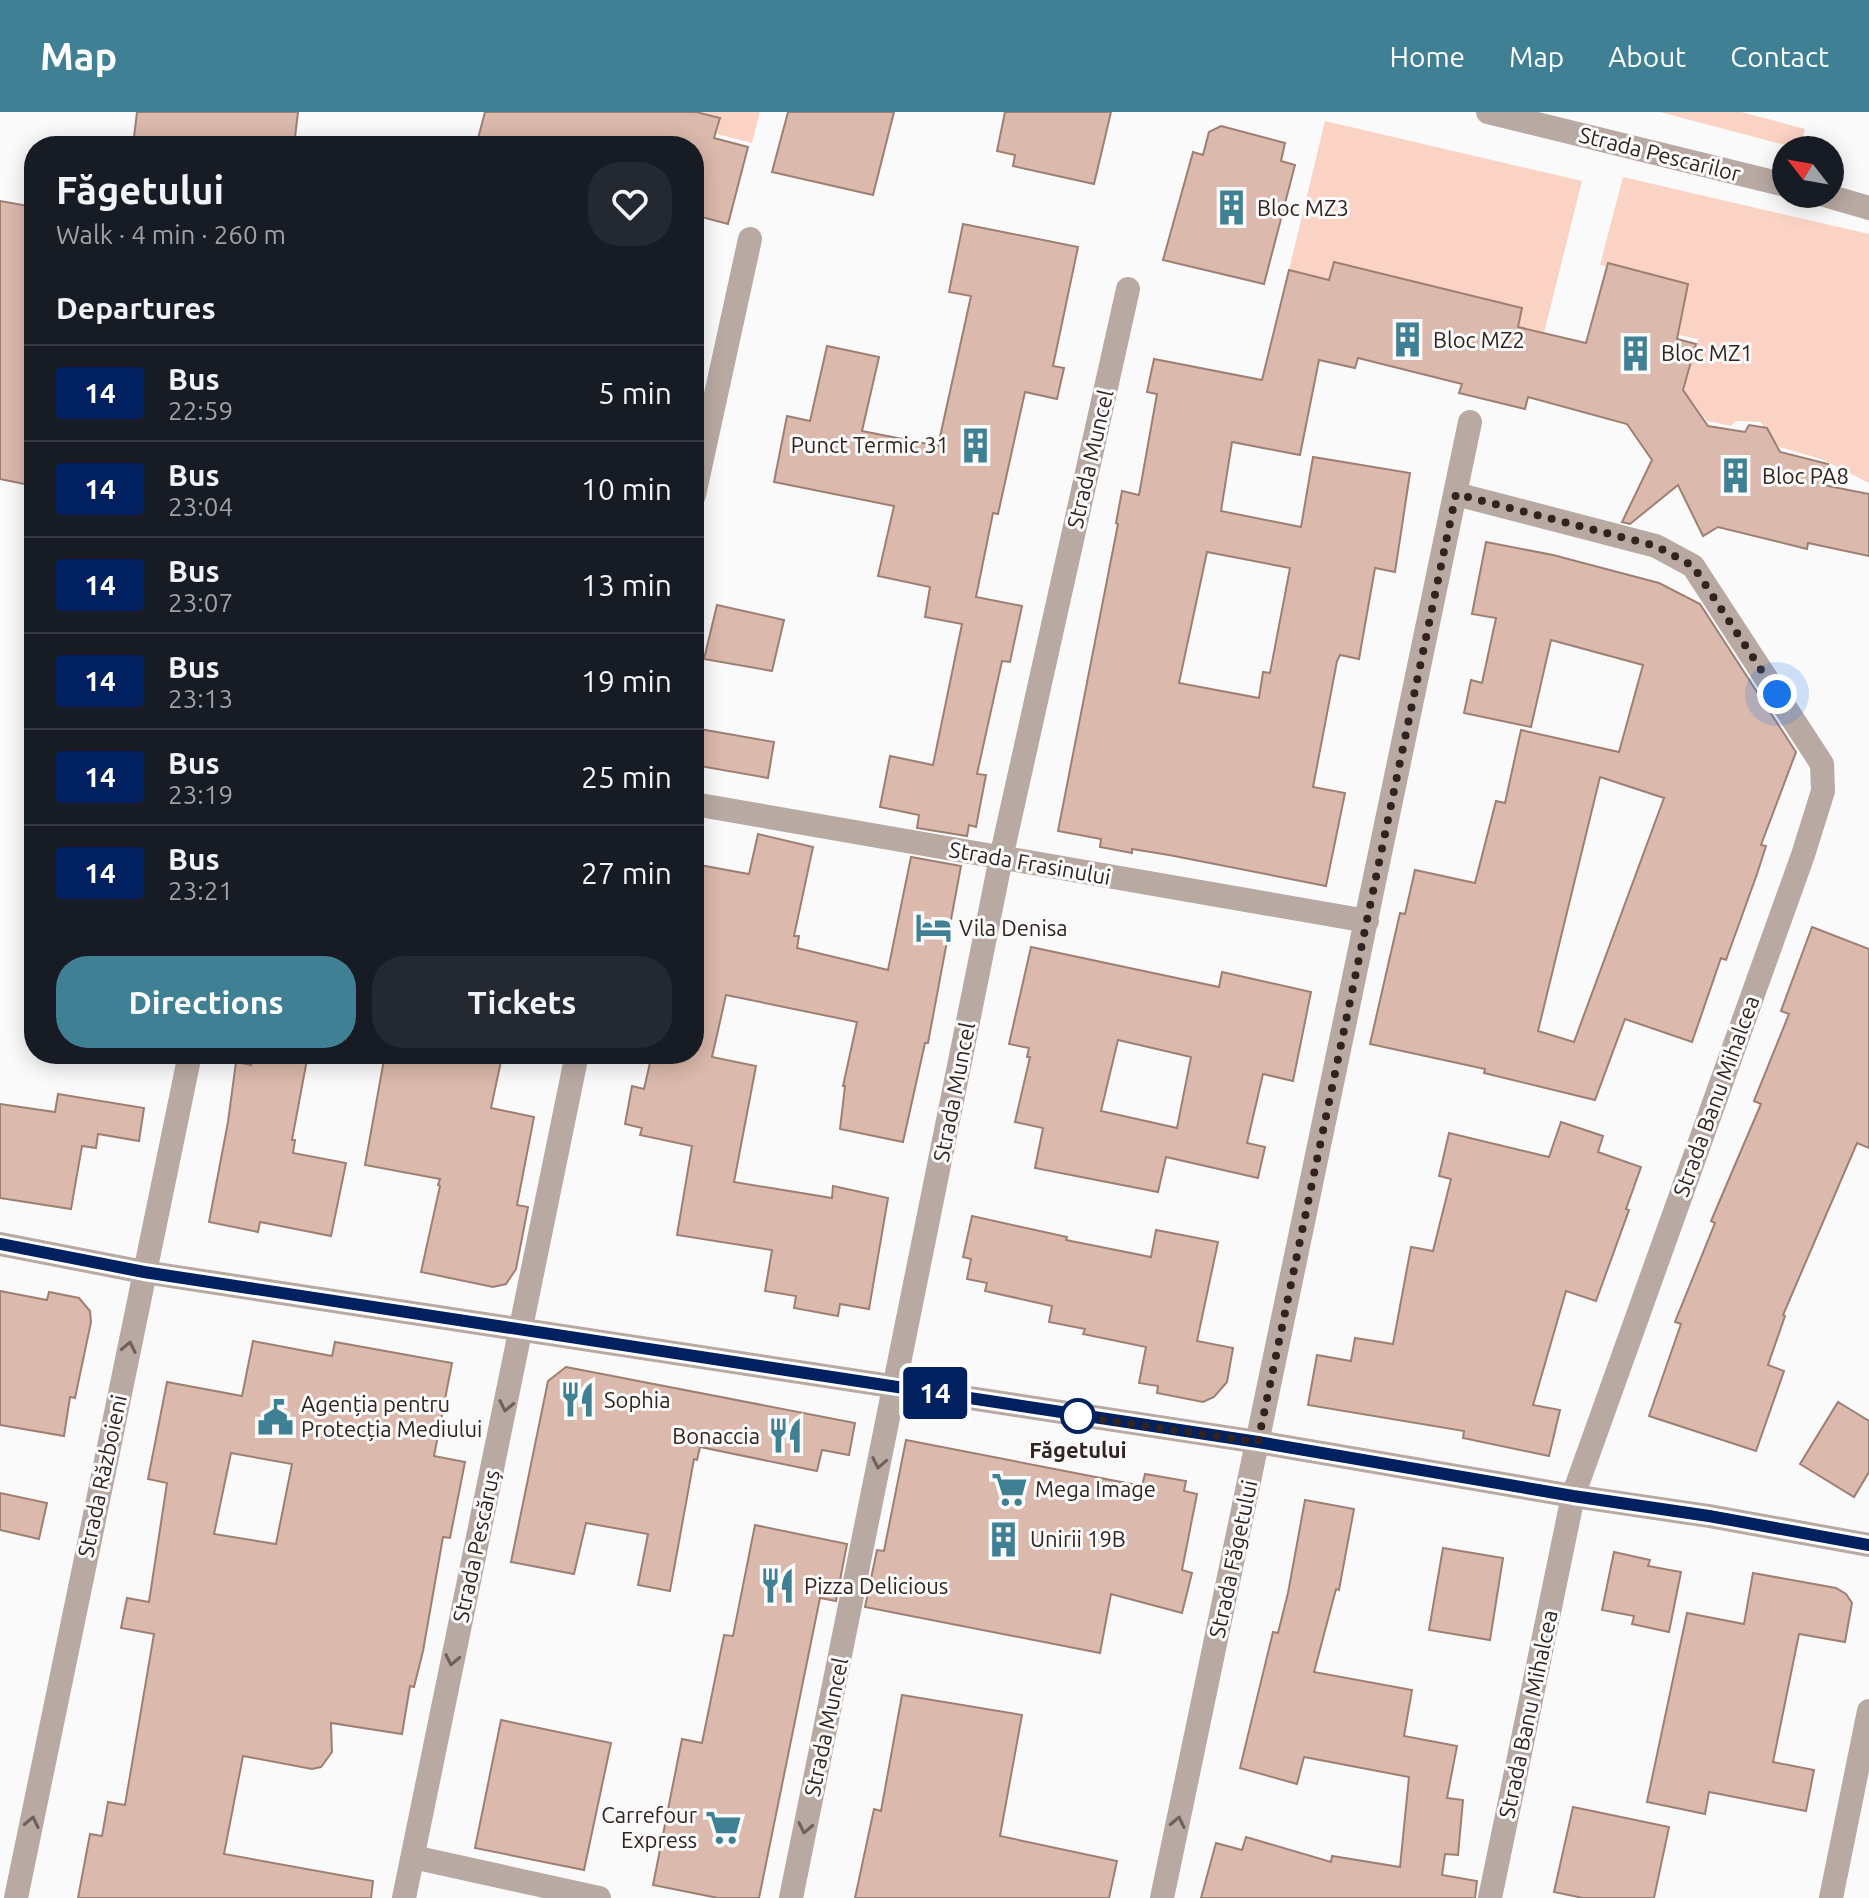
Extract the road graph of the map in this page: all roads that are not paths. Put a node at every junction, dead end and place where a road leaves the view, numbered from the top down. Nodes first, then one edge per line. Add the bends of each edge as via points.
1 (1488, 112) edge
2 (1772, 182) edge
3 (1844, 201) edge
4 (1869, 208) edge
5 (750, 239) dead end
6 (1128, 289) dead end
7 (1470, 422) dead end
8 (704, 449) edge
9 (1456, 494) junction
10 (704, 806) edge
11 (1001, 858) junction
12 (1367, 921) junction
13 (188, 1064) edge
14 (575, 1064) edge
15 (0, 1244) edge
16 (144, 1272) junction
17 (522, 1329) junction
18 (895, 1387) junction
19 (1258, 1442) junction
20 (1573, 1496) junction
21 (1869, 1545) edge
22 (1869, 1711) edge
23 (413, 1857) junction
24 (16, 1898) edge
25 (404, 1898) edge
26 (599, 1898) edge
27 (791, 1898) edge
28 (1162, 1898) edge
29 (1490, 1898) edge
30 (1831, 1898) edge

1 - 2 street, Strada Pescarilor
3 - 4 street
5 - 8 street
6 - 11 street, Strada Muncel
7 - 9 street, Strada Făgetului
9 - 12 street, Strada Făgetului
9 - 20 street, Strada Banu Mihalcea via 1656,546 1693,566 1822,764 1823,791 1815,821
10 - 11 street, Strada Frasinului
11 - 12 street, Strada Frasinului
11 - 18 street, Strada Muncel
12 - 19 street, Strada Făgetului
13 - 16 street, Strada Războieni
14 - 17 street, Strada Pescăruș
15 - 16 street
16 - 17 street
24 -> 16 street, Strada Războieni
17 - 18 street
17 -> 23 street, Strada Pescăruș
18 - 19 street
18 -> 27 street, Strada Muncel
19 - 20 street
28 -> 19 street, Strada Făgetului
20 - 21 street
20 - 29 street, Strada Banu Mihalcea
22 - 30 street
23 - 25 street, Strada Pescăruș
23 - 26 street

